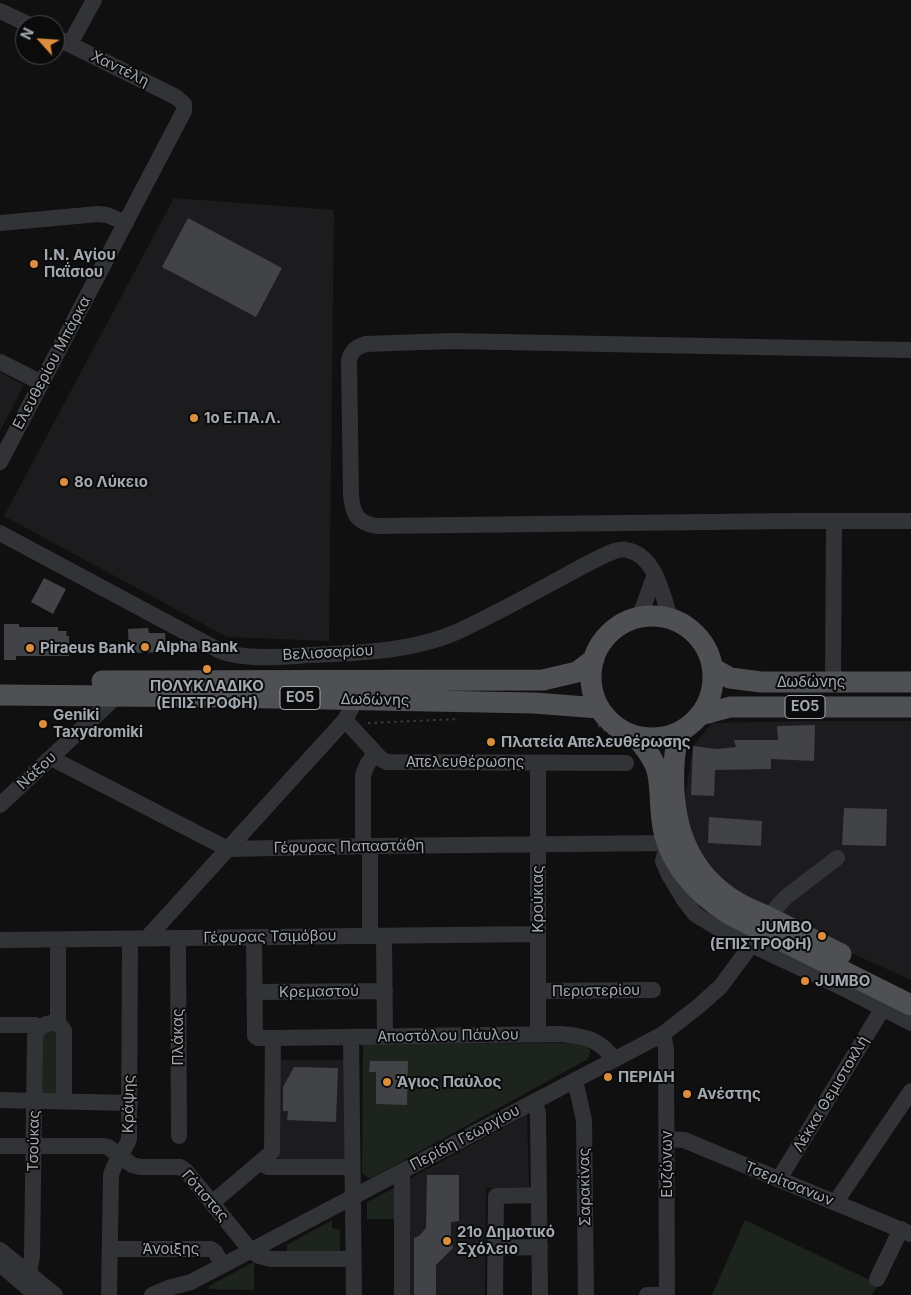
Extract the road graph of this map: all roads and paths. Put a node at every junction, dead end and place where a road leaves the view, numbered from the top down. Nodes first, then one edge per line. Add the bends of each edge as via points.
1 (94, 0) edge
2 (0, 11) edge
3 (15, 18) edge
4 (65, 42) edge
5 (70, 44) junction
6 (184, 104) joint
7 (126, 223) junction
8 (0, 226) edge
9 (911, 350) edge
10 (0, 362) edge
11 (42, 383) junction
12 (0, 462) edge
13 (911, 521) edge
14 (834, 522) junction
15 (0, 533) edge
16 (655, 574) junction
17 (640, 616) junction
18 (670, 617) junction
19 (594, 659) junction
20 (714, 669) junction
21 (0, 681) edge
22 (833, 682) junction
23 (911, 682) edge
24 (0, 695) edge
25 (118, 695) junction
26 (353, 699) junction
27 (911, 707) edge
28 (599, 708) junction
29 (700, 715) junction
30 (345, 720) junction
31 (679, 732) junction
32 (635, 736) junction
33 (375, 752) junction
34 (51, 758) junction
35 (538, 762) junction
36 (626, 763) dead end
37 (0, 806) edge
38 (668, 843) junction
39 (538, 844) junction
40 (366, 846) junction
41 (228, 849) junction
42 (837, 858) dead end
43 (768, 917) junction
44 (538, 934) junction
45 (377, 936) junction
46 (254, 937) junction
47 (147, 938) junction
48 (178, 938) junction
49 (130, 939) junction
50 (2, 940) dead end
51 (58, 940) junction
52 (752, 944) junction
53 (911, 989) edge
54 (385, 990) junction
55 (653, 990) dead end
56 (538, 991) junction
57 (254, 992) junction
58 (911, 1005) edge
59 (883, 1008) junction
60 (911, 1023) edge
61 (58, 1024) junction
62 (0, 1025) edge
63 (39, 1027) junction
64 (538, 1034) junction
65 (663, 1034) junction
66 (351, 1037) junction
67 (385, 1037) junction
68 (273, 1038) junction
69 (614, 1059) junction
70 (575, 1080) junction
71 (911, 1091) edge
72 (0, 1100) edge
73 (34, 1101) junction
74 (64, 1101) junction
75 (535, 1101) junction
76 (130, 1102) junction
77 (179, 1136) dead end
78 (667, 1139) junction
79 (0, 1146) edge
80 (34, 1146) junction
81 (120, 1156) junction
82 (259, 1163) junction
83 (352, 1168) junction
84 (402, 1171) junction
85 (779, 1180) junction
86 (539, 1195) junction
87 (353, 1197) junction
88 (212, 1203) junction
89 (836, 1203) junction
90 (906, 1232) edge
91 (540, 1247) junction
92 (496, 1248) junction
93 (110, 1249) junction
94 (0, 1250) edge
95 (251, 1251) junction
96 (353, 1259) junction
97 (0, 1264) edge
98 (223, 1265) junction
99 (29, 1274) junction
100 (877, 1279) dead end
101 (184, 1290) edge
102 (36, 1295) edge
103 (55, 1295) edge
104 (109, 1295) edge
105 (152, 1295) edge
106 (354, 1295) edge
107 (402, 1295) edge
108 (495, 1295) edge
109 (540, 1295) edge
110 (586, 1295) edge
111 (647, 1295) edge
112 (667, 1295) edge

1 - 5 street
2 - 3 street
4 - 5 street, Χαντέλη
5 - 6 street, Χαντέλη
6 - 7 street, Ελευθερίου Μπάρκα via 183,113
7 - 8 street via 98,214
7 - 11 street, Ελευθερίου Μπάρκα
9 - 14 street via 451,341 366,344 356,347 349,360 352,508 358,519 366,524
10 - 11 street
11 - 12 street, Ελευθερίου Μπάρκα
13 - 14 street
14 - 22 street
15 - 16 street, Βελισσαρίου via 218,650 246,656 335,654 388,650 424,643 459,631 614,551 627,550 638,556
16 - 17 street
16 - 18 street, Βελισσαρίου
17 - 18 main road, Δωδώνης / ΕΟ5
17 - 19 main road, Δωδώνης / ΕΟ5 via 613,629 598,648
18 - 20 main road, Δωδώνης / ΕΟ5 via 700,637
19 - 21 main road, Δωδώνης / ΕΟ5 via 577,672 543,680
19 - 28 main road, Δωδώνης / ΕΟ5 via 591,683
20 - 22 main road, Δωδώνης / ΕΟ5 via 739,680
20 - 29 main road, Δωδώνης / ΕΟ5 via 712,693
22 - 23 main road, Δωδώνης / ΕΟ5
24 - 25 main road, Δωδώνης / ΕΟ5
25 - 26 main road, Δωδώνης / ΕΟ5
25 - 34 street, Νάξου
26 - 28 main road, Δωδώνης / ΕΟ5 via 534,703
26 - 30 street
27 - 29 main road, Δωδώνης / ΕΟ5 via 730,707
28 - 32 main road, Δωδώνης / ΕΟ5 via 613,725
29 - 31 main road, Δωδώνης / ΕΟ5
30 - 33 street, Απελευθέρωσης
30 - 41 street
31 - 32 main road, Δωδώνης / ΕΟ5 via 659,738
31 - 43 main road via 674,766 675,801 678,823 688,851 702,874 718,889
32 - 38 main road via 649,752 659,772 662,820
33 - 35 street, Απελευθέρωσης via 388,762
33 - 40 street via 363,775
34 - 37 street, Νάξου
34 - 41 street, Γέφυρας Παπαστάθη
35 - 36 street, Απελευθέρωσης
35 - 39 street, Κρούκιας
38 - 39 street, Γέφυρας Παπαστάθη
38 - 52 street via 663,861 688,907 713,926
38 - 58 main road via 686,876 714,905
39 - 40 street, Γέφυρας Παπαστάθη
39 - 44 street, Κρούκιας
40 - 41 street, Γέφυρας Παπαστάθη
40 - 45 street
41 - 47 street
42 - 43 street via 786,897
43 - 53 main road
44 - 45 street, Γέφυρας Τσιμόβου
44 - 56 street, Κρούκιας
45 - 46 street, Γέφυρας Τσιμόβου
45 - 54 street
46 - 48 street, Γέφυρας Τσιμόβου
46 - 57 street
47 - 48 street, Γέφυρας Τσιμόβου
47 - 49 street, Γέφυρας Τσιμόβου
48 - 77 street, Πλάκας
49 - 51 street, Γέφυρας Τσιμόβου
49 - 76 street, Κράψης
50 - 51 street, Γέφυρας Τσιμόβου
51 - 61 street, Τσούκας
52 - 59 street
52 - 65 street, Περίδη Γεωργίου via 721,986
54 - 57 street, Κρεμαστού
54 - 67 street
55 - 56 street, Περιστερίου
56 - 64 street, Κρούκιας
57 - 68 street via 254,1036
59 - 60 street
59 - 85 street, Λέκκα Θεμιστοκλή
61 - 63 street
61 - 74 street, Τσούκας via 64,1036
62 - 63 street
63 - 73 street, Τσούκας via 35,1037
64 - 67 street, Αποστόλου Πάυλου
64 - 69 street, Αποστόλου Πάυλου via 585,1037 603,1046
65 - 69 street, Περίδη Γεωργίου
65 - 78 street, Ευζώνων
66 - 67 street, Αποστόλου Πάυλου
66 - 68 street, Αποστόλου Πάυλου
66 - 83 street
68 - 82 street via 272,1152
69 - 70 street, Περίδη Γεωργίου
70 - 75 street, Περίδη Γεωργίου
70 - 110 street, Σαρακίνας via 584,1120
71 - 89 street
72 - 73 street
73 - 74 street
73 - 80 street, Τσούκας
74 - 76 street
75 - 84 street, Περίδη Γεωργίου
75 - 86 street
76 - 81 street, Κράψης via 129,1139
78 - 85 street, Τσερίτσανων via 684,1140
78 - 112 street, Ευζώνων
79 - 80 street
80 - 81 street via 104,1146
80 - 99 street, Τσούκας
81 - 88 street, Γότιστας via 140,1168 183,1168
81 - 93 street, Κράψης via 111,1176
82 - 83 street via 268,1167
82 - 88 street
83 - 87 street
84 - 87 street, Περίδη Γεωργίου
84 - 107 street
85 - 89 street, Τσερίτσανων
86 - 91 street
86 - 92 street via 496,1196
87 - 95 street, Περίδη Γεωργίου
87 - 96 street
88 - 95 street, Γότιστας
89 - 90 street, Τσερίτσανων
90 - 100 street
91 - 92 street
91 - 109 street
92 - 108 street
93 - 98 street, Άνοιξης via 211,1249
93 - 104 street, Κράψης
94 - 99 street
95 - 96 street via 271,1259
95 - 98 street, Περίδη Γεωργίου
96 - 106 street
97 - 102 street
98 - 101 street, Περίδη Γεωργίου
99 - 103 street
101 - 105 street, Περίδη Γεωργίου via 168,1288
111 - 112 street

